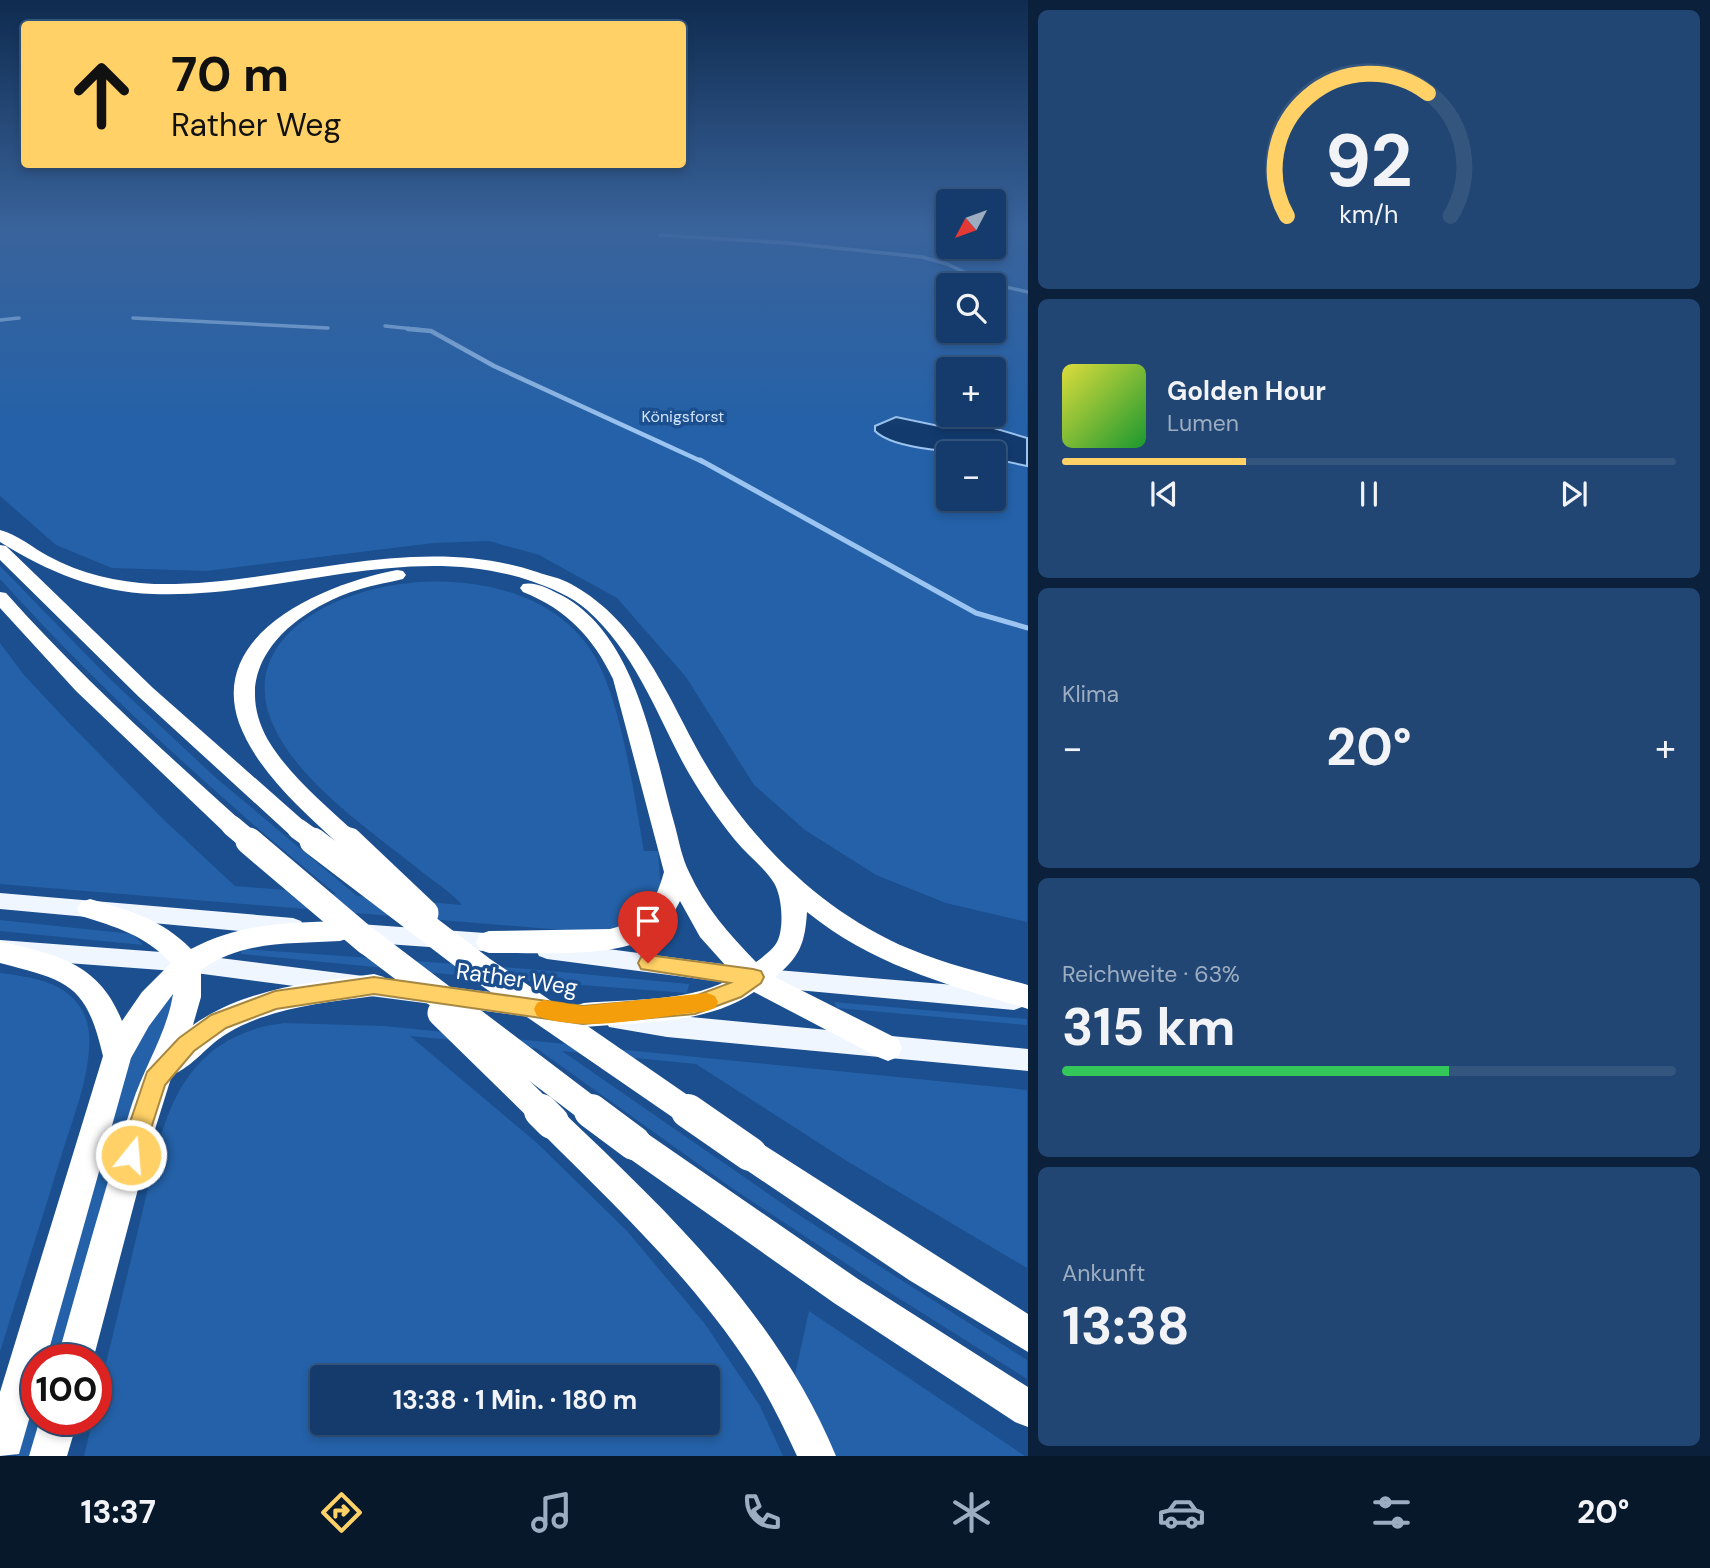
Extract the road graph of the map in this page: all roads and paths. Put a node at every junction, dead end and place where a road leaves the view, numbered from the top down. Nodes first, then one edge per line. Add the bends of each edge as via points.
1 (0, 535) edge
2 (0, 550) edge
3 (0, 597) edge
4 (676, 872) junction
5 (787, 883) junction
6 (0, 901) edge
7 (90, 909) junction
8 (340, 931) junction
9 (369, 942) junction
10 (0, 951) edge
11 (485, 956) junction
12 (188, 963) junction
13 (753, 977) junction
14 (374, 985) junction
15 (1027, 999) edge
16 (583, 1015) junction
17 (888, 1048) junction
18 (117, 1057) junction
19 (1027, 1060) edge
20 (155, 1079) junction
21 (1027, 1335) edge
22 (79, 1344) edge
23 (1027, 1409) edge
24 (54, 1435) edge
25 (0, 1454) edge
26 (48, 1456) edge
27 (817, 1456) edge

1 - 5 highway via 69,573 149,589 211,588 368,566 459,561 520,570 563,587 604,613 628,639 712,793
2 - 11 highway, bridge via 110,661 298,829
3 - 9 highway, bridge via 126,727 232,826
4 - 11 highway via 667,906 643,929 610,940
4 - 11 highway, bridge via 623,679 598,635 563,604 516,583 468,573 388,576 338,591 283,621 270,634 251,663 246,681 248,720 278,769 344,836
4 - 13 highway via 709,930
5 - 13 highway via 794,911 792,940 782,955
5 - 15 highway via 881,948
6 - 7 main road, Rather Weg
7 - 8 main road, Rather Weg
7 - 12 highway via 148,926
8 - 11 main road, Rather Weg
8 - 12 highway via 244,938
9 - 23 highway, bridge via 634,1143 846,1291
9 - 27 highway, bridge via 642,1211 724,1303 762,1353
10 - 12 main road, Rather Weg
10 - 18 highway via 65,970 86,985 111,1024
11 - 13 main road, Rather Weg
11 - 21 highway, bridge via 750,1154
12 - 14 main road, Rather Weg
12 - 18 highway via 152,997
12 - 20 highway via 182,1015
13 - 15 main road, Rather Weg
13 - 16 highway via 734,991 695,1005
13 - 17 highway
14 - 16 main road, Rather Weg
14 - 20 highway via 275,1000 219,1022 187,1045
16 - 17 main road, Rather Weg
17 - 19 main road, Rather Weg
18 - 25 highway
20 - 22 highway
24 - 26 highway

